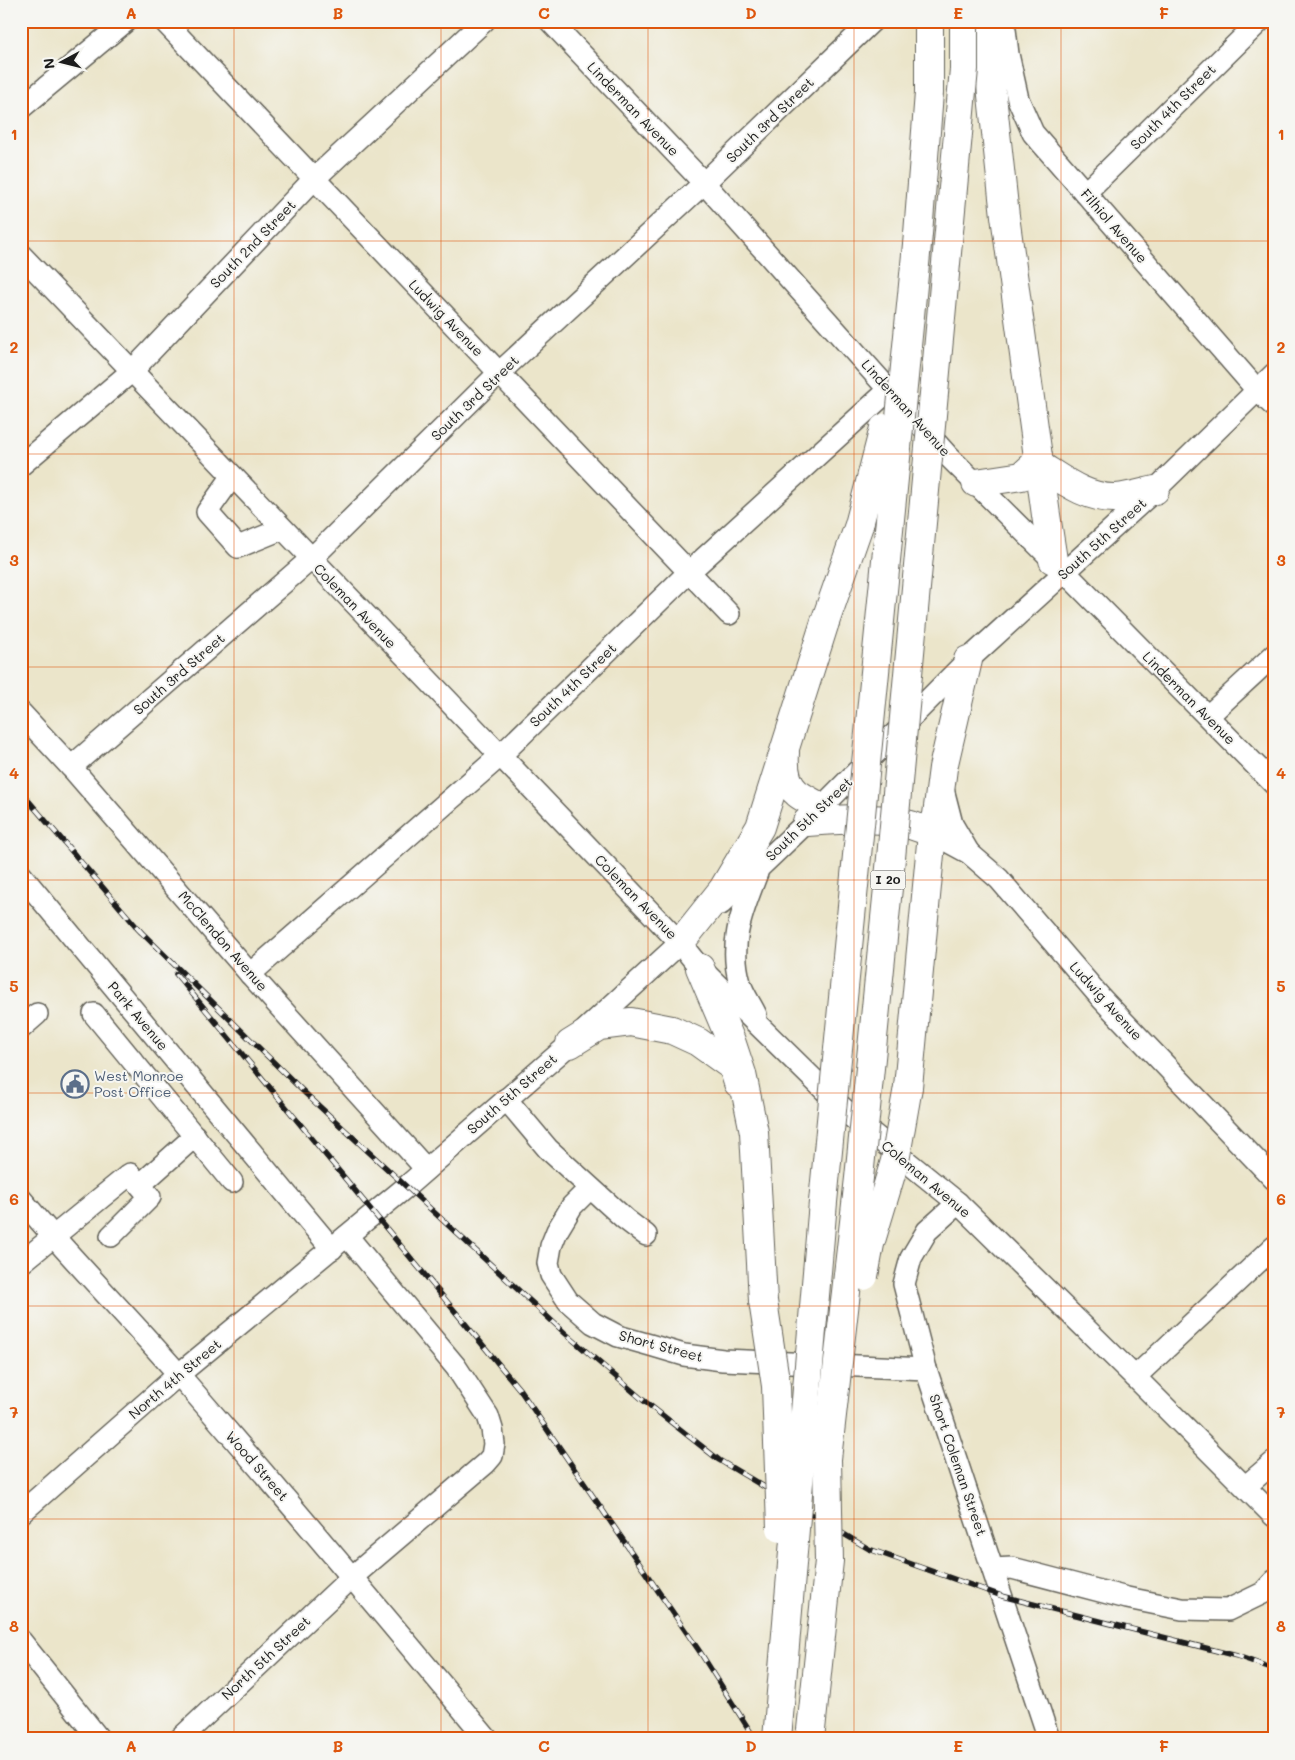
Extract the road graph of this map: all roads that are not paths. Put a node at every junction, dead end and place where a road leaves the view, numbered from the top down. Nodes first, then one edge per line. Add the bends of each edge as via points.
1 (126, 21) edge
2 (164, 21) edge
3 (484, 21) edge
4 (550, 21) edge
5 (872, 21) edge
6 (930, 21) edge
7 (964, 21) edge
8 (984, 21) edge
9 (1004, 21) edge
10 (1260, 21) edge
11 (21, 108) edge
12 (314, 179) junction
13 (704, 183) junction
14 (1085, 193) junction
15 (21, 255) edge
16 (911, 294) junction
17 (132, 371) junction
18 (499, 373) junction
19 (1274, 374) edge
20 (889, 390) junction
21 (1257, 390) junction
22 (1274, 406) edge
23 (1039, 461) junction
24 (21, 465) edge
25 (232, 477) junction
26 (976, 483) junction
27 (1155, 490) junction
28 (282, 529) junction
29 (311, 559) junction
30 (1059, 566) junction
31 (689, 572) junction
32 (729, 614) dead end
33 (1274, 655) edge
34 (968, 660) junction
35 (21, 713) edge
36 (1208, 716) junction
37 (785, 752) junction
38 (500, 756) junction
39 (71, 767) junction
40 (941, 783) junction
41 (1274, 784) edge
42 (814, 815) junction
43 (932, 833) junction
44 (969, 853) junction
45 (760, 867) junction
46 (21, 875) edge
47 (680, 944) junction
48 (700, 968) junction
49 (250, 974) junction
50 (94, 1014) dead end
51 (764, 1030) junction
52 (570, 1044) junction
53 (506, 1099) junction
54 (754, 1132) junction
55 (195, 1136) junction
56 (426, 1169) junction
57 (1274, 1179) edge
58 (232, 1182) dead end
59 (140, 1185) junction
60 (590, 1188) junction
61 (21, 1199) edge
62 (958, 1203) junction
63 (646, 1235) dead end
64 (111, 1236) dead end
65 (53, 1237) junction
66 (340, 1242) junction
67 (1274, 1247) edge
68 (21, 1263) edge
69 (926, 1369) junction
70 (178, 1374) junction
71 (1135, 1377) junction
72 (827, 1459) junction
73 (1274, 1462) edge
74 (1246, 1486) junction
75 (21, 1513) edge
76 (1274, 1516) edge
77 (993, 1569) junction
78 (352, 1577) junction
79 (1274, 1581) edge
80 (21, 1641) edge
81 (785, 1650) junction
82 (99, 1739) edge
83 (180, 1739) edge
84 (487, 1739) edge
85 (777, 1739) edge
86 (810, 1739) edge
87 (1049, 1739) edge

1 - 11 street
2 - 12 street, Ludwig Avenue
3 - 12 street, South 2nd Street
4 - 13 street, Linderman Avenue
5 - 13 street, South 3rd Street
6 - 16 highway, I 20, bridge via 929,92
7 - 72 highway, I 20, bridge via 964,69 892,848
8 - 23 highway via 1005,216
9 - 14 street, Filhiol Avenue via 1018,99 1033,133
10 - 14 street, South 4th Street
12 - 17 street, South 2nd Street
12 - 18 street, Ludwig Avenue
13 - 18 street, South 3rd Street
13 - 20 street, Linderman Avenue
14 - 21 street, Filhiol Avenue
15 - 17 street, Coleman Avenue
16 - 37 highway, bridge via 884,430 859,525
16 - 81 highway, I 20, bridge via 823,1202
17 - 24 street, South 2nd Street
17 - 25 street, Coleman Avenue
18 - 29 street, South 3rd Street
18 - 31 street, Ludwig Avenue
19 - 21 street, South 5th Street
20 - 26 street, Linderman Avenue
20 - 31 street, South 4th Street
21 - 22 street, Filhiol Avenue
21 - 27 street, South 5th Street
23 - 26 highway via 1022,476
23 - 27 highway via 1069,484 1091,495 1116,498
23 - 30 highway
25 - 28 street, Coleman Avenue
25 - 28 street via 207,512 238,547
26 - 30 street, Linderman Avenue
27 - 30 street, South 5th Street
28 - 29 street, Coleman Avenue
29 - 38 street, Coleman Avenue
29 - 39 street, South 3rd Street
30 - 34 street, South 5th Street
30 - 36 street, Linderman Avenue
31 - 32 street, Ludwig Avenue
31 - 38 street, South 4th Street
33 - 36 street
34 - 40 highway
34 - 42 street, South 5th Street
35 - 39 street, McClendon Avenue
36 - 41 street, Linderman Avenue
37 - 42 highway via 784,764 789,783
37 - 47 highway via 760,827 723,889
38 - 47 street, Coleman Avenue
38 - 49 street, South 4th Street
39 - 49 street, McClendon Avenue
40 - 43 highway
40 - 44 street via 952,824
42 - 43 highway via 831,820 893,821
42 - 45 street, South 5th Street
43 - 44 street, Ludwig Avenue
43 - 72 highway, bridge via 908,1087 895,1161 870,1244
44 - 57 street, Ludwig Avenue via 999,879 1102,999
45 - 47 street, South 5th Street
45 - 51 street via 739,920 735,943 740,984
46 - 66 street, Park Avenue
47 - 48 street, Coleman Avenue
47 - 52 street, South 5th Street
48 - 51 street, Coleman Avenue
48 - 54 highway via 742,1074
49 - 56 street, McClendon Avenue
50 - 55 street
51 - 62 street, Coleman Avenue via 852,1117
52 - 53 street, South 5th Street
52 - 54 highway via 599,1026 631,1022 672,1030 698,1042 733,1067
53 - 56 street, South 5th Street
53 - 60 street via 548,1149
54 - 81 highway, bridge via 763,1301 776,1386
55 - 58 street
55 - 59 street
56 - 66 street, South 5th Street
59 - 64 street via 150,1197
59 - 65 street via 130,1174
60 - 63 street
60 - 69 street, Short Street via 572,1206 557,1231 548,1263 551,1275 568,1301 593,1323 618,1336 684,1355
61 - 65 street, Wood Street
62 - 69 street, Short Coleman Street via 927,1231 912,1258 904,1284
62 - 71 street, Coleman Avenue
65 - 68 street
65 - 70 street, Wood Street
66 - 70 street, North 4th Street
66 - 78 street, Park Avenue via 456,1367 488,1416 494,1444 492,1456 486,1463
67 - 71 street
69 - 77 street, Short Coleman Street
70 - 75 street, North 4th Street
70 - 78 street, Wood Street
71 - 74 street, Coleman Avenue
72 - 86 highway, I 20, bridge via 829,1561
73 - 74 street
74 - 76 street, Coleman Avenue
77 - 79 street via 1012,1568 1182,1609 1228,1610 1263,1593
77 - 87 street, Short Coleman Street
78 - 83 street, North 5th Street
78 - 84 street, Wood Street
80 - 82 street
81 - 85 highway, I 20, bridge

